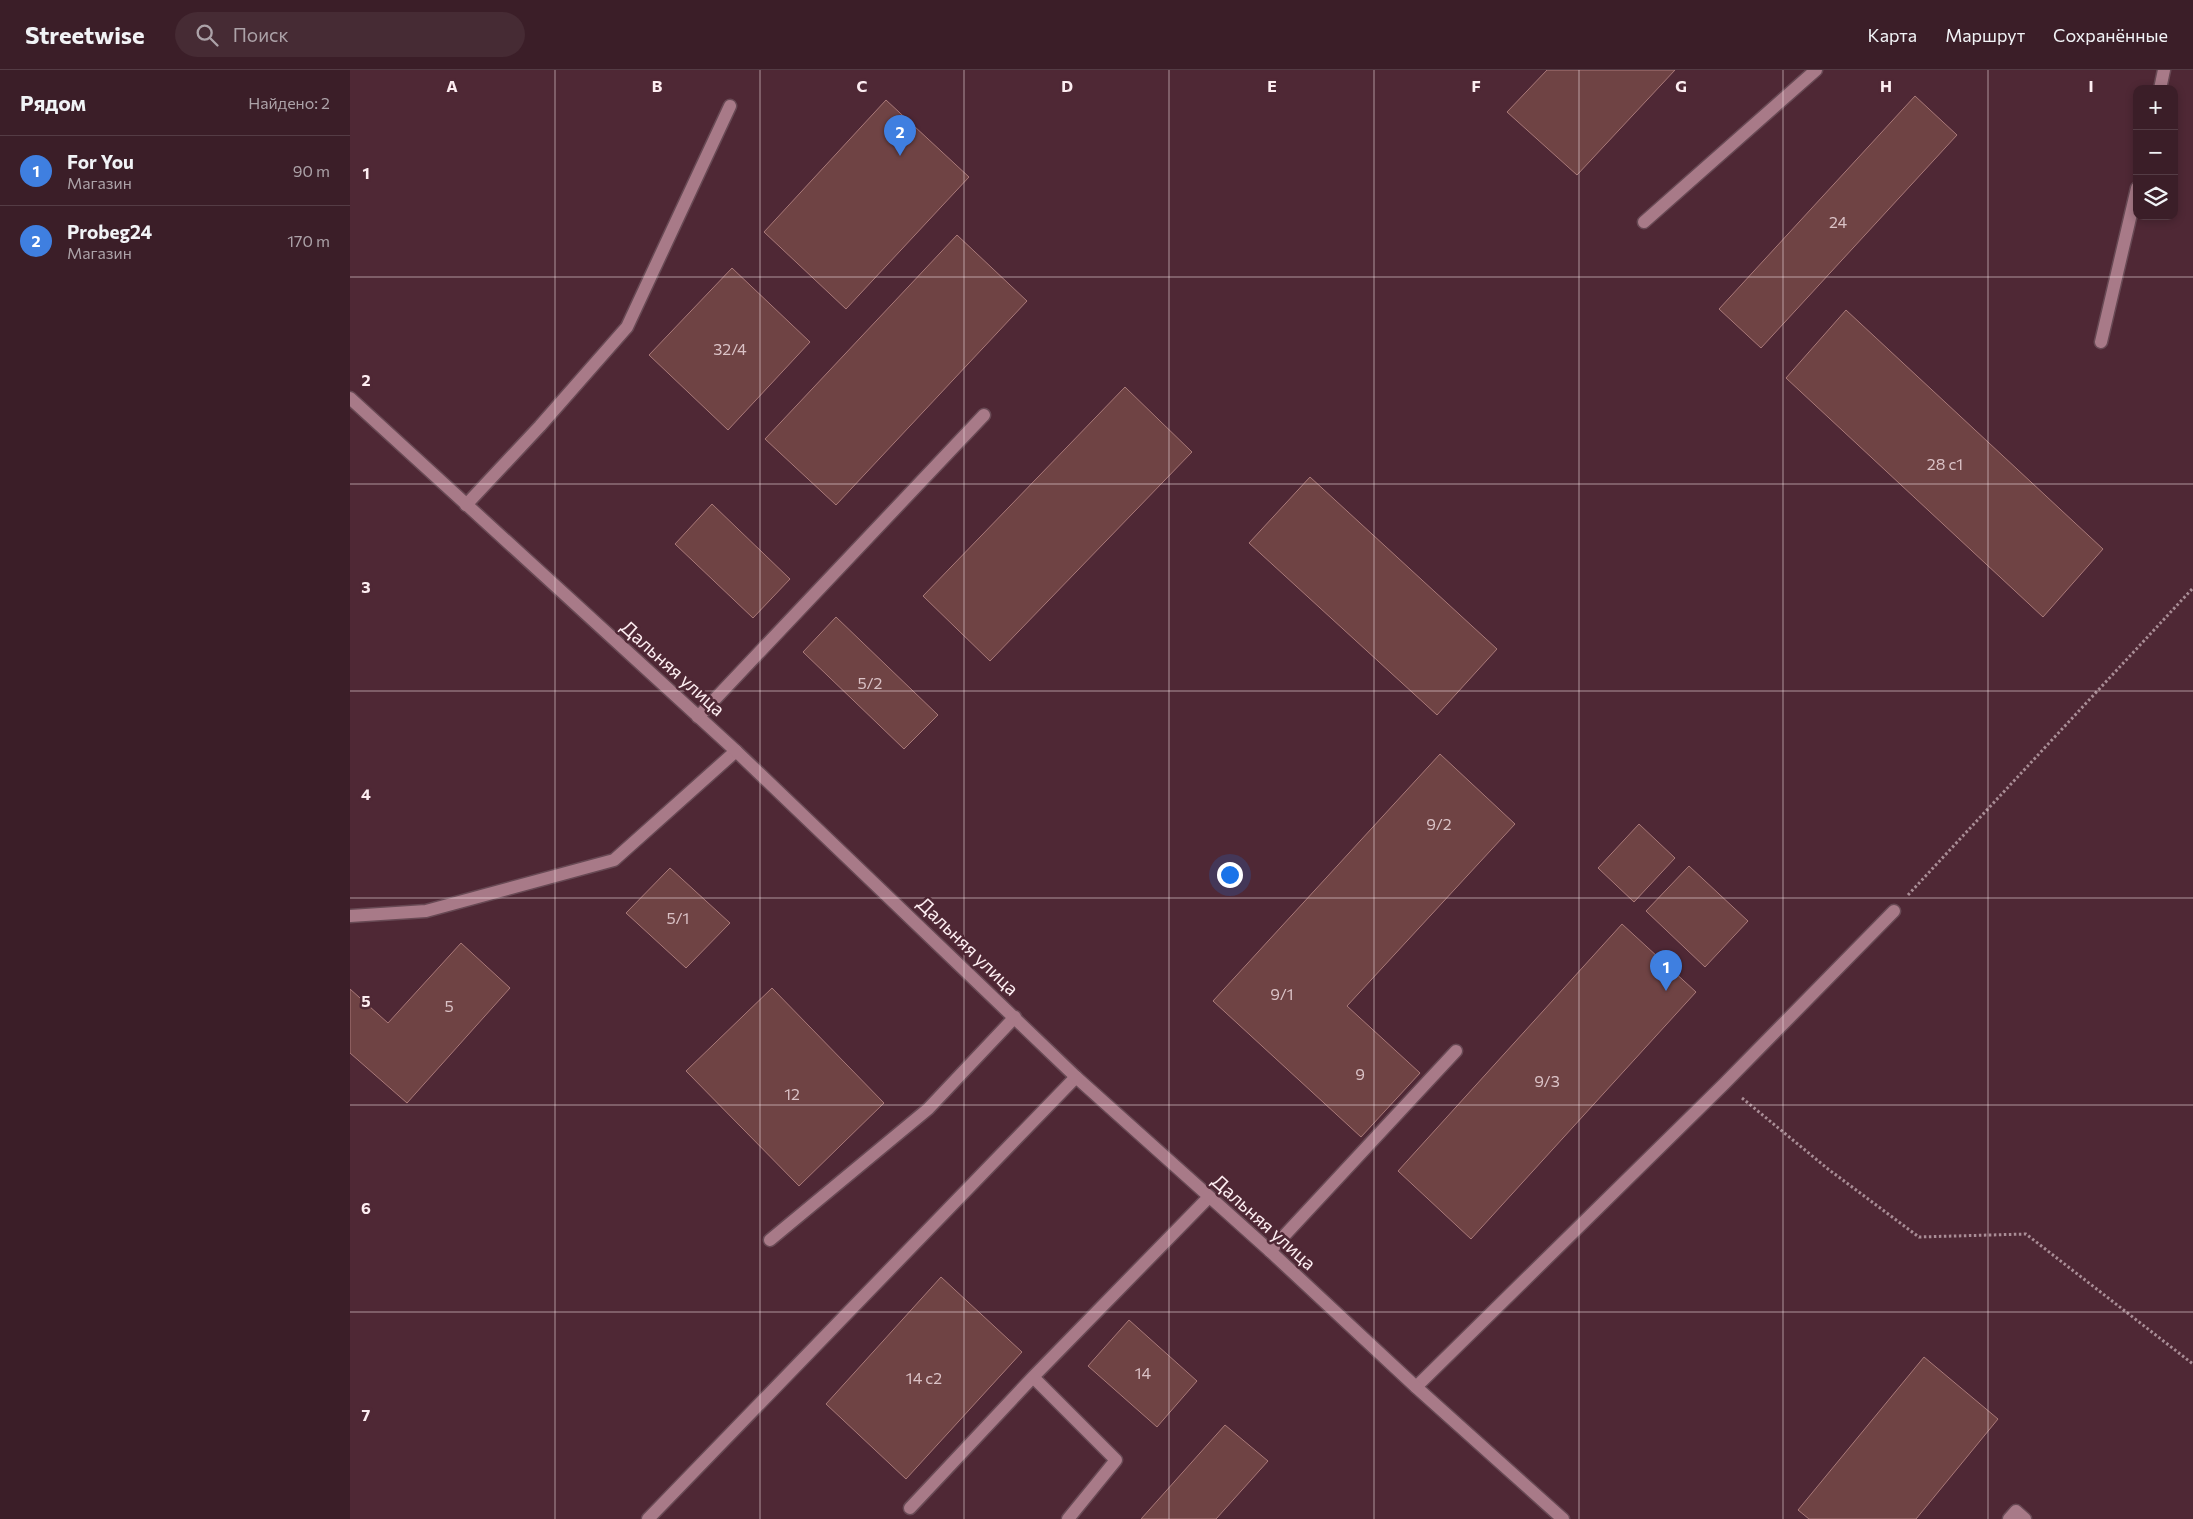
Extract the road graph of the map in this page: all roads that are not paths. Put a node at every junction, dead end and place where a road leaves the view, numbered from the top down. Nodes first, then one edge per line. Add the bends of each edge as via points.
1 (1816, 70) edge
2 (2164, 70) edge
3 (2161, 85) edge
4 (730, 106) dead end
5 (2133, 205) edge
6 (1644, 222) dead end
7 (2101, 342) dead end
8 (350, 398) edge
9 (984, 415) dead end
10 (466, 505) junction
11 (698, 717) junction
12 (736, 751) junction
13 (1894, 911) road end
14 (350, 916) edge
15 (1015, 1017) junction
16 (1456, 1051) dead end
17 (1076, 1077) junction
18 (1208, 1198) junction
19 (770, 1240) dead end
20 (1270, 1251) junction
21 (1033, 1377) junction
22 (1416, 1387) junction
23 (910, 1508) dead end
24 (648, 1519) edge
25 (1068, 1519) edge
26 (1563, 1519) edge
27 (2009, 1519) edge
28 (2026, 1519) edge

1 - 6 street
2 - 3 street
4 - 10 street via 627,327
5 - 7 street
8 - 10 street, Дальняя улица
9 - 11 street
10 - 11 street, Дальняя улица
11 - 12 street, Дальняя улица
12 - 14 street via 614,860 426,911
12 - 15 street, Дальняя улица
13 - 22 street via 1724,1084
15 - 17 street, Дальняя улица
15 - 19 street via 928,1109
16 - 20 street
17 - 18 street, Дальняя улица
17 - 24 street
18 - 20 street, Дальняя улица
18 - 21 street
20 - 22 street, Дальняя улица
21 - 23 street
21 - 25 street via 1116,1460
22 - 26 street, Дальняя улица
27 - 28 street via 2016,1511

